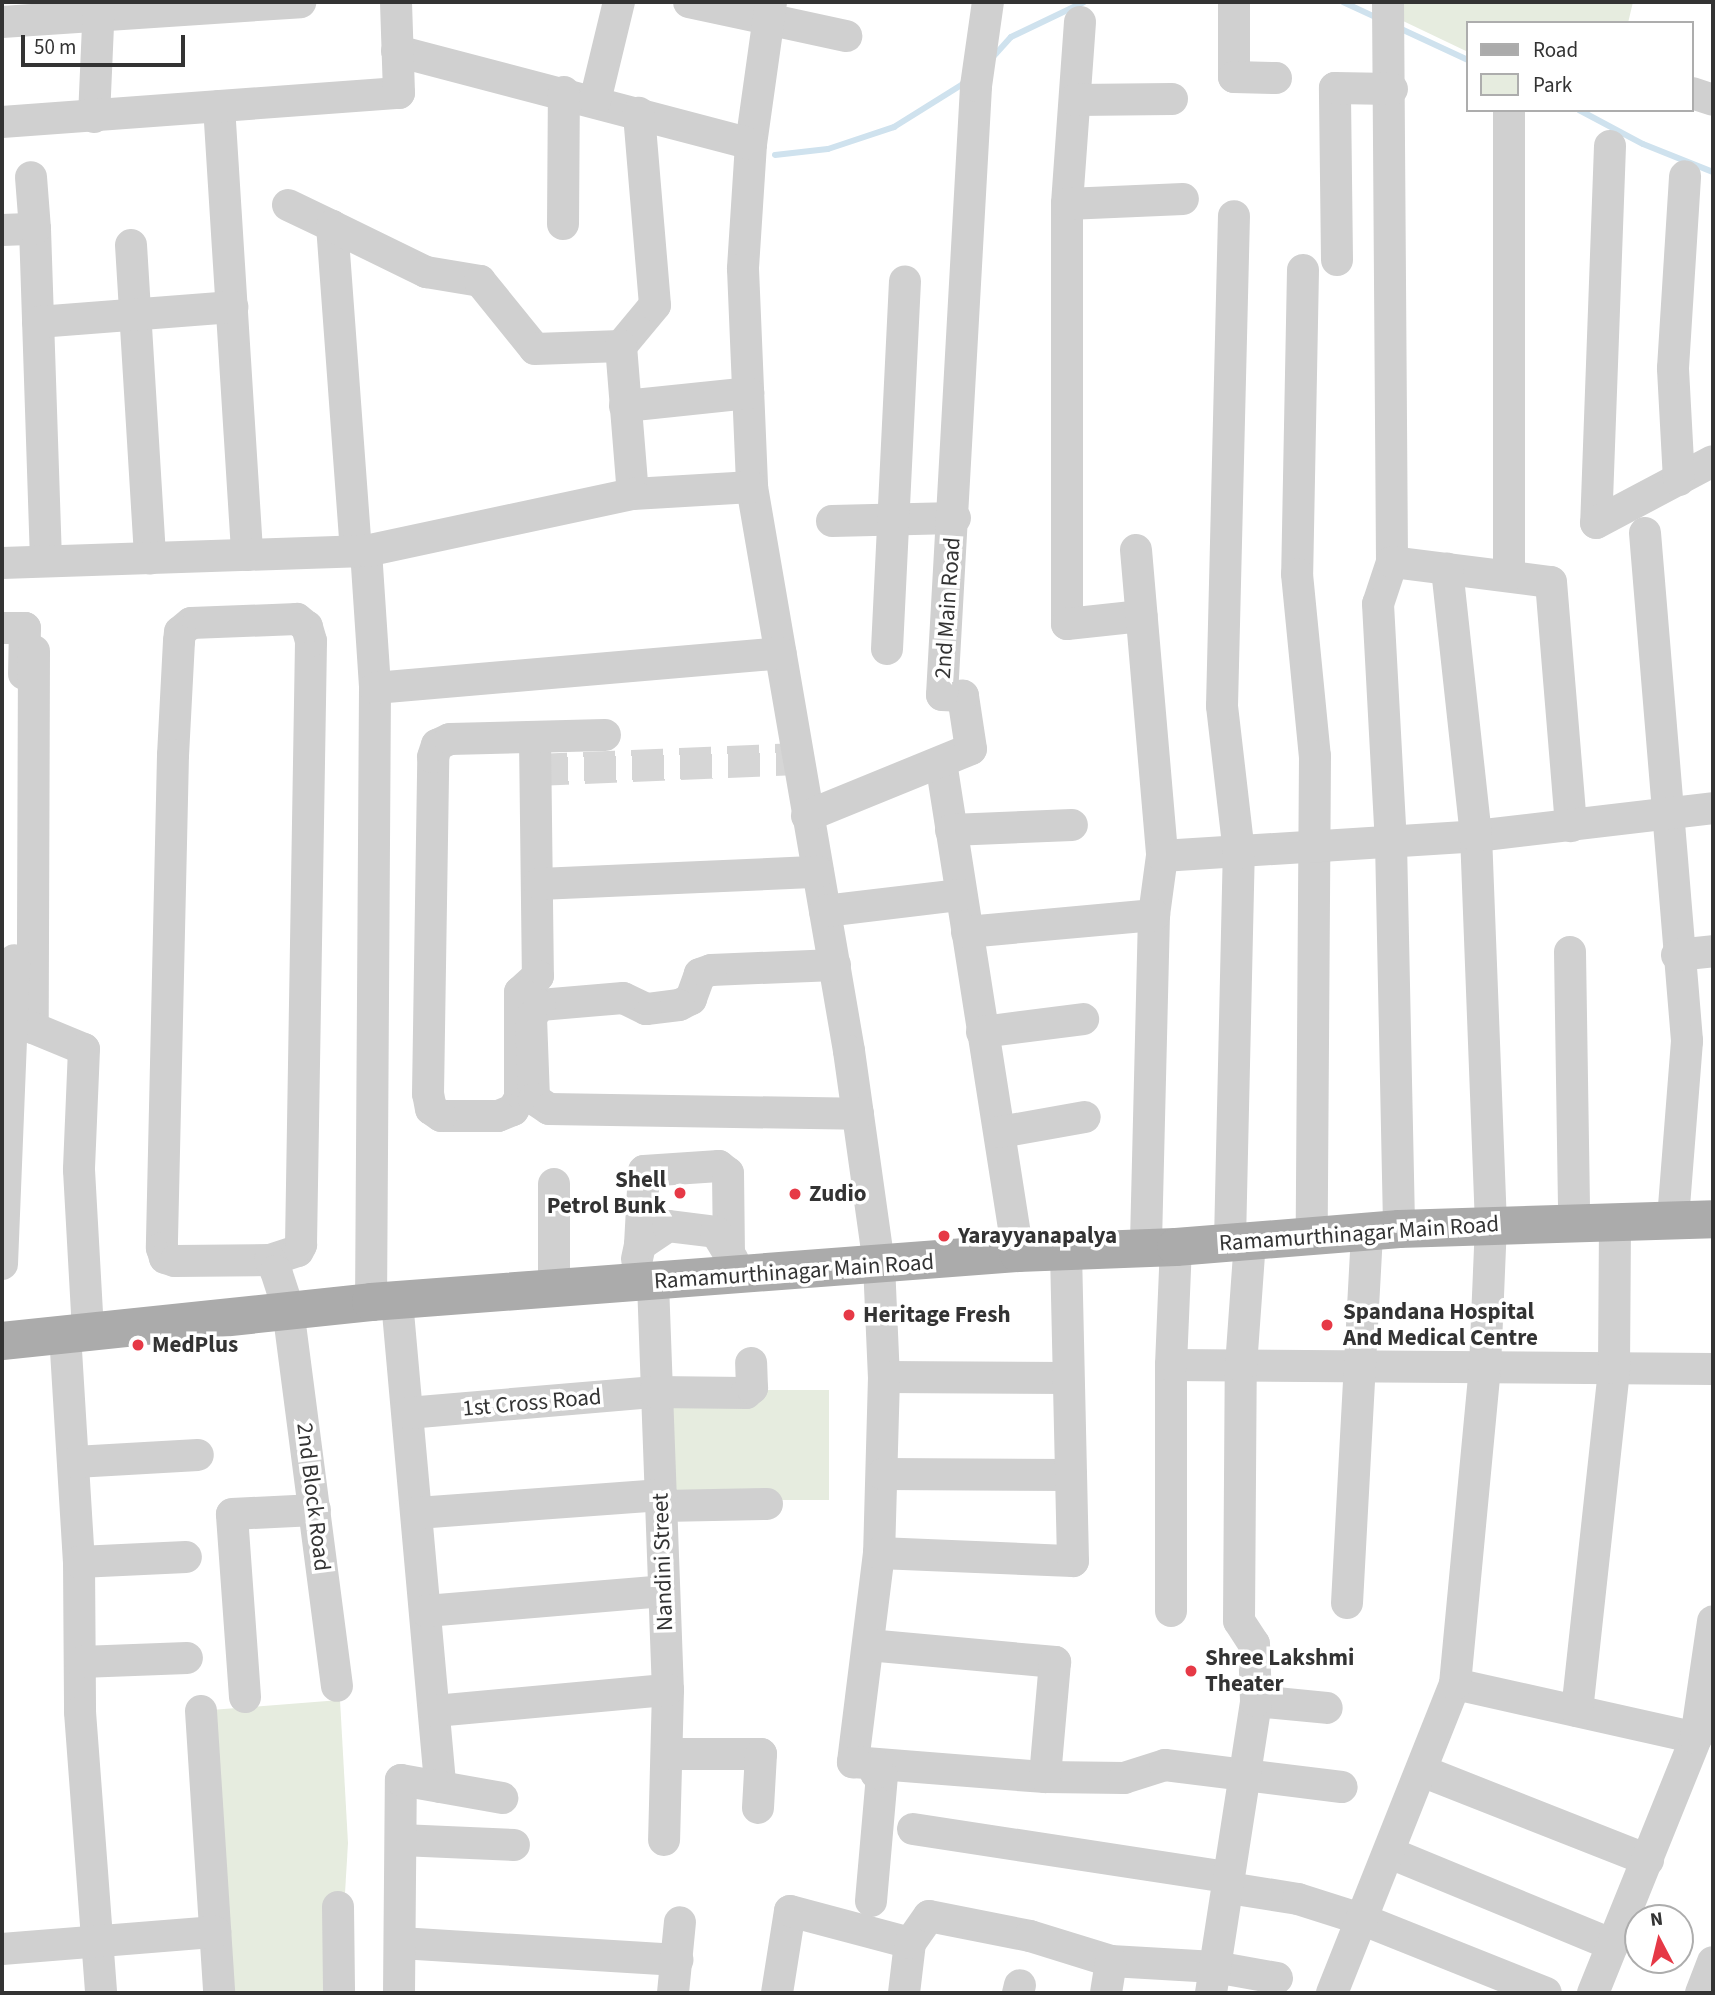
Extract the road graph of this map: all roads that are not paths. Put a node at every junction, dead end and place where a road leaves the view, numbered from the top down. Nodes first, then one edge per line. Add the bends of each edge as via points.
1 (300, 2) edge
2 (396, 2) edge
3 (619, 2) edge
4 (689, 2) edge
5 (988, 2) edge
6 (1234, 3) edge
7 (99, 8) edge
8 (768, 11) edge
9 (1388, 11) edge
10 (2, 22) edge
11 (1080, 22) dead end
12 (846, 36) dead end
13 (397, 51) junction
14 (1276, 78) dead end
15 (1392, 89) junction
16 (564, 92) junction
17 (1694, 94) edge
18 (1172, 99) dead end
19 (1075, 100) junction
20 (1713, 100) edge
21 (595, 101) junction
22 (219, 106) junction
23 (1509, 112) edge
24 (639, 113) junction
25 (94, 117) junction
26 (2, 122) edge
27 (751, 144) junction
28 (1610, 146) dead end
29 (1685, 176) dead end
30 (31, 177) dead end
31 (1184, 199) dead end
32 (1068, 204) junction
33 (288, 205) dead end
34 (1234, 216) dead end
35 (563, 224) dead end
36 (332, 226) junction
37 (35, 229) junction
38 (2, 230) edge
39 (131, 245) dead end
40 (1337, 260) dead end
41 (1303, 270) dead end
42 (905, 281) dead end
43 (232, 307) junction
44 (135, 314) junction
45 (38, 322) junction
46 (621, 346) junction
47 (748, 393) junction
48 (625, 406) junction
49 (1713, 461) edge
50 (1679, 480) junction
51 (751, 487) junction
52 (632, 494) junction
53 (892, 517) junction
54 (955, 518) junction
55 (831, 521) dead end
56 (1645, 533) dead end
57 (1136, 550) dead end
58 (361, 552) junction
59 (247, 555) junction
60 (150, 558) junction
61 (46, 561) junction
62 (1392, 562) junction
63 (2, 563) edge
64 (1447, 569) junction
65 (1509, 575) junction
66 (1142, 616) junction
67 (2, 628) edge
68 (887, 649) dead end
69 (34, 651) dead end
70 (780, 653) junction
71 (375, 688) junction
72 (605, 735) dead end
73 (535, 738) junction
74 (940, 762) junction
75 (1713, 808) edge
76 (1667, 815) junction
77 (807, 816) junction
78 (1073, 825) dead end
79 (1571, 826) junction
80 (951, 830) junction
81 (1476, 836) junction
82 (1391, 842) junction
83 (1312, 848) junction
84 (1239, 853) junction
85 (1162, 856) junction
86 (818, 872) junction
87 (539, 884) junction
88 (960, 895) junction
89 (825, 911) junction
90 (1154, 915) junction
91 (967, 932) junction
92 (1713, 951) edge
93 (1570, 952) dead end
94 (1677, 956) junction
95 (835, 965) junction
96 (1083, 1019) dead end
97 (982, 1032) junction
98 (1700, 1041) edge
99 (858, 1114) junction
100 (1085, 1117) dead end
101 (1000, 1132) junction
102 (554, 1184) dead end
103 (1673, 1218) junction
104 (1713, 1219) edge
105 (1615, 1220) junction
106 (1574, 1221) junction
107 (1490, 1225) junction
108 (1383, 1230) junction
109 (1312, 1234) junction
110 (1240, 1240) junction
111 (640, 1245) junction
112 (1161, 1248) junction
113 (1018, 1253) junction
114 (1066, 1253) junction
115 (270, 1260) junction
116 (735, 1263) junction
117 (2, 1264) edge
118 (879, 1264) junction
119 (643, 1284) junction
120 (554, 1291) junction
121 (384, 1301) junction
122 (288, 1309) junction
123 (77, 1333) junction
124 (2, 1341) edge
125 (751, 1363) dead end
126 (1171, 1365) junction
127 (1241, 1366) junction
128 (1361, 1367) junction
129 (1485, 1367) junction
130 (1614, 1368) junction
131 (1713, 1369) edge
132 (884, 1377) junction
133 (1068, 1378) junction
134 (655, 1392) junction
135 (408, 1413) junction
136 (198, 1455) dead end
137 (75, 1462) junction
138 (883, 1474) junction
139 (1071, 1475) junction
140 (661, 1500) junction
141 (767, 1504) dead end
142 (315, 1510) junction
143 (417, 1513) junction
144 (879, 1553) junction
145 (187, 1557) dead end
146 (79, 1562) junction
147 (663, 1591) junction
148 (1347, 1603) dead end
149 (426, 1611) junction
150 (1171, 1611) dead end
151 (1713, 1621) edge
152 (868, 1645) junction
153 (187, 1658) dead end
154 (80, 1662) junction
155 (1455, 1684) junction
156 (337, 1686) dead end
157 (668, 1690) junction
158 (245, 1697) dead end
159 (1256, 1701) junction
160 (1326, 1708) dead end
161 (435, 1711) junction
162 (201, 1712) dead end
163 (1577, 1712) junction
164 (1696, 1738) junction
165 (669, 1754) junction
166 (877, 1766) junction
167 (1422, 1771) junction
168 (1244, 1776) junction
169 (1045, 1777) junction
170 (440, 1787) junction
171 (1342, 1787) dead end
172 (502, 1798) dead end
173 (758, 1808) dead end
174 (913, 1829) dead end
175 (401, 1840) junction
176 (664, 1840) dead end
177 (513, 1845) dead end
178 (1391, 1853) junction
179 (1648, 1860) junction
180 (1229, 1882) junction
181 (871, 1901) dead end
182 (338, 1907) dead end
183 (1361, 1919) junction
184 (680, 1922) dead end
185 (215, 1932) junction
186 (98, 1940) junction
187 (400, 1943) junction
188 (910, 1943) junction
189 (1613, 1945) junction
190 (2, 1949) edge
191 (677, 1960) junction
192 (1111, 1961) junction
193 (1713, 1962) edge
194 (1278, 1978) dead end
195 (1213, 1980) edge
196 (1338, 1992) edge
197 (101, 1993) edge
198 (219, 1993) edge
199 (339, 1993) edge
200 (399, 1993) edge
201 (673, 1993) edge
202 (777, 1993) edge
203 (904, 1993) edge
204 (1106, 1993) edge
205 (1546, 1993) edge
206 (1593, 1993) edge
207 (1701, 1993) edge

1 - 7 street
2 - 13 street
3 - 21 street
4 - 8 street
5 - 54 street, 2nd Main Road via 977,75
6 - 14 street via 1234,78
7 - 10 street
7 - 25 street
8 - 12 street
8 - 27 street
9 - 15 street
11 - 19 street
13 - 16 street
13 - 22 street via 399,93
15 - 40 street via 1335,88
15 - 62 street
16 - 21 street
16 - 35 street
17 - 20 street
18 - 19 street
19 - 32 street
21 - 24 street
22 - 25 street
22 - 43 street
23 - 65 street
24 - 27 street
24 - 46 street via 655,305
25 - 26 street
27 - 47 street via 743,269
28 - 50 street via 1596,523
29 - 50 street via 1673,368
30 - 37 street
31 - 32 street
32 - 66 street via 1067,624
33 - 36 street
34 - 84 street via 1222,706
36 - 46 street via 426,272 480,281 535,349
36 - 58 street
37 - 38 street
37 - 45 street
39 - 44 street
41 - 83 street via 1297,574 1315,757
42 - 53 street
43 - 44 street
43 - 59 street
44 - 45 street
44 - 60 street
45 - 61 street
46 - 48 street
47 - 48 street
47 - 51 street
48 - 52 street
49 - 50 street
51 - 52 street
51 - 70 street
52 - 58 street
53 - 54 street
53 - 55 street
53 - 68 street
54 - 74 street, 2nd Main Road via 942,695 963,696 971,749
56 - 76 street
57 - 66 street
58 - 59 street
58 - 71 street
59 - 60 street
60 - 61 street
61 - 63 street
62 - 64 street
62 - 82 street via 1378,604
64 - 65 street
64 - 81 street
65 - 79 street via 1551,582
66 - 85 street
67 - 117 street via 24,628
69 - 123 street via 33,1028 84,1049
70 - 71 street
70 - 77 street
71 - 121 street
72 - 73 street
73 - 87 street
73 - 87 street via 450,738 438,745 433,757 428,1094 431,1109 442,1116 498,1116 513,1110 520,1098 520,992 538,976
74 - 77 street
74 - 80 street
75 - 76 street
76 - 79 street
76 - 94 street
77 - 86 street
78 - 80 street
79 - 81 street
80 - 88 street
81 - 82 street
81 - 107 street
82 - 83 street
82 - 108 street
83 - 84 street
83 - 109 street
84 - 85 street
84 - 110 street
85 - 90 street
86 - 87 street
86 - 89 street
88 - 89 street
88 - 91 street
89 - 95 street
90 - 91 street
90 - 112 street
91 - 97 street
92 - 94 street
93 - 106 street
94 - 98 street
95 - 99 street
95 - 99 street via 711,970 700,974 691,999 679,1005 646,1009 623,998 540,1005 531,1017 534,1100 549,1109
96 - 97 street
97 - 101 street
98 - 103 street
99 - 118 street
100 - 101 street
101 - 113 street
102 - 120 street
103 - 104 main road, Ramamurthinagar Main Road
103 - 105 main road, Ramamurthinagar Main Road
105 - 106 main road, Ramamurthinagar Main Road
105 - 130 street
106 - 107 main road, Ramamurthinagar Main Road
107 - 108 main road, Ramamurthinagar Main Road
107 - 129 street
108 - 109 main road, Ramamurthinagar Main Road
108 - 128 street
109 - 110 main road, Ramamurthinagar Main Road
110 - 112 main road, Ramamurthinagar Main Road
110 - 127 street
111 - 116 street via 668,1226 716,1232
111 - 116 street, Nandini Street via 644,1171 719,1166 728,1173
111 - 119 street, Nandini Street
112 - 114 main road, Ramamurthinagar Main Road
112 - 126 street
113 - 114 main road, Ramamurthinagar Main Road
113 - 118 main road, Ramamurthinagar Main Road
114 - 133 street
115 - 115 street via 175,1261 165,1258 162,1248 173,755 180,632 191,623 297,619 307,627 311,641 301,1245 298,1251
115 - 122 street, 2nd Block Road
116 - 118 main road, Ramamurthinagar Main Road
116 - 119 main road, Ramamurthinagar Main Road
118 - 132 street
119 - 120 main road, Ramamurthinagar Main Road
119 - 134 street, Nandini Street
120 - 121 main road, Ramamurthinagar Main Road
121 - 122 main road, Ramamurthinagar Main Road
121 - 135 street
122 - 123 main road, Ramamurthinagar Main Road
122 - 142 street, 2nd Block Road
123 - 124 main road, Ramamurthinagar Main Road
123 - 137 street
125 - 134 street, 1st Cross Road via 752,1388 746,1393
126 - 127 street
126 - 150 street
127 - 128 street
127 - 159 street via 1238,1620 1254,1644
128 - 129 street
128 - 148 street
129 - 130 street
129 - 155 street
130 - 131 street
130 - 163 street
132 - 133 street
132 - 138 street
133 - 139 street
134 - 135 street, 1st Cross Road
134 - 140 street, Nandini Street
135 - 143 street
136 - 137 street
137 - 146 street
138 - 139 street
138 - 144 street
139 - 144 street via 1073,1561
140 - 141 street
140 - 143 street
140 - 147 street, Nandini Street
142 - 156 street, 2nd Block Road
142 - 158 street via 232,1514
143 - 149 street
144 - 152 street
145 - 146 street
146 - 154 street
147 - 149 street
147 - 157 street, Nandini Street
149 - 161 street
151 - 164 street
152 - 166 street via 853,1762
152 - 169 street via 1055,1662
153 - 154 street
154 - 186 street
155 - 163 street
155 - 167 street
157 - 161 street
157 - 165 street, Nandini Street
159 - 160 street
159 - 168 street
161 - 170 street
162 - 185 street
163 - 164 street
164 - 179 street
165 - 173 street via 761,1754
165 - 176 street, Nandini Street
166 - 169 street
166 - 181 street via 876,1773 883,1775
167 - 178 street
167 - 179 street
168 - 169 street via 1165,1765 1124,1778
168 - 171 street
168 - 180 street
170 - 172 street
170 - 175 street via 401,1780
174 - 180 street
175 - 177 street
175 - 187 street
178 - 183 street
178 - 189 street
179 - 189 street
180 - 183 street
180 - 195 street
182 - 199 street
183 - 196 street
183 - 205 street
184 - 191 street
185 - 186 street
185 - 198 street
186 - 190 street
186 - 197 street
187 - 191 street
187 - 200 street
188 - 192 street via 929,1916 941,1916
188 - 202 street via 790,1911
188 - 203 street
189 - 206 street
191 - 201 street
192 - 195 street
192 - 204 street
193 - 207 street
194 - 195 street

